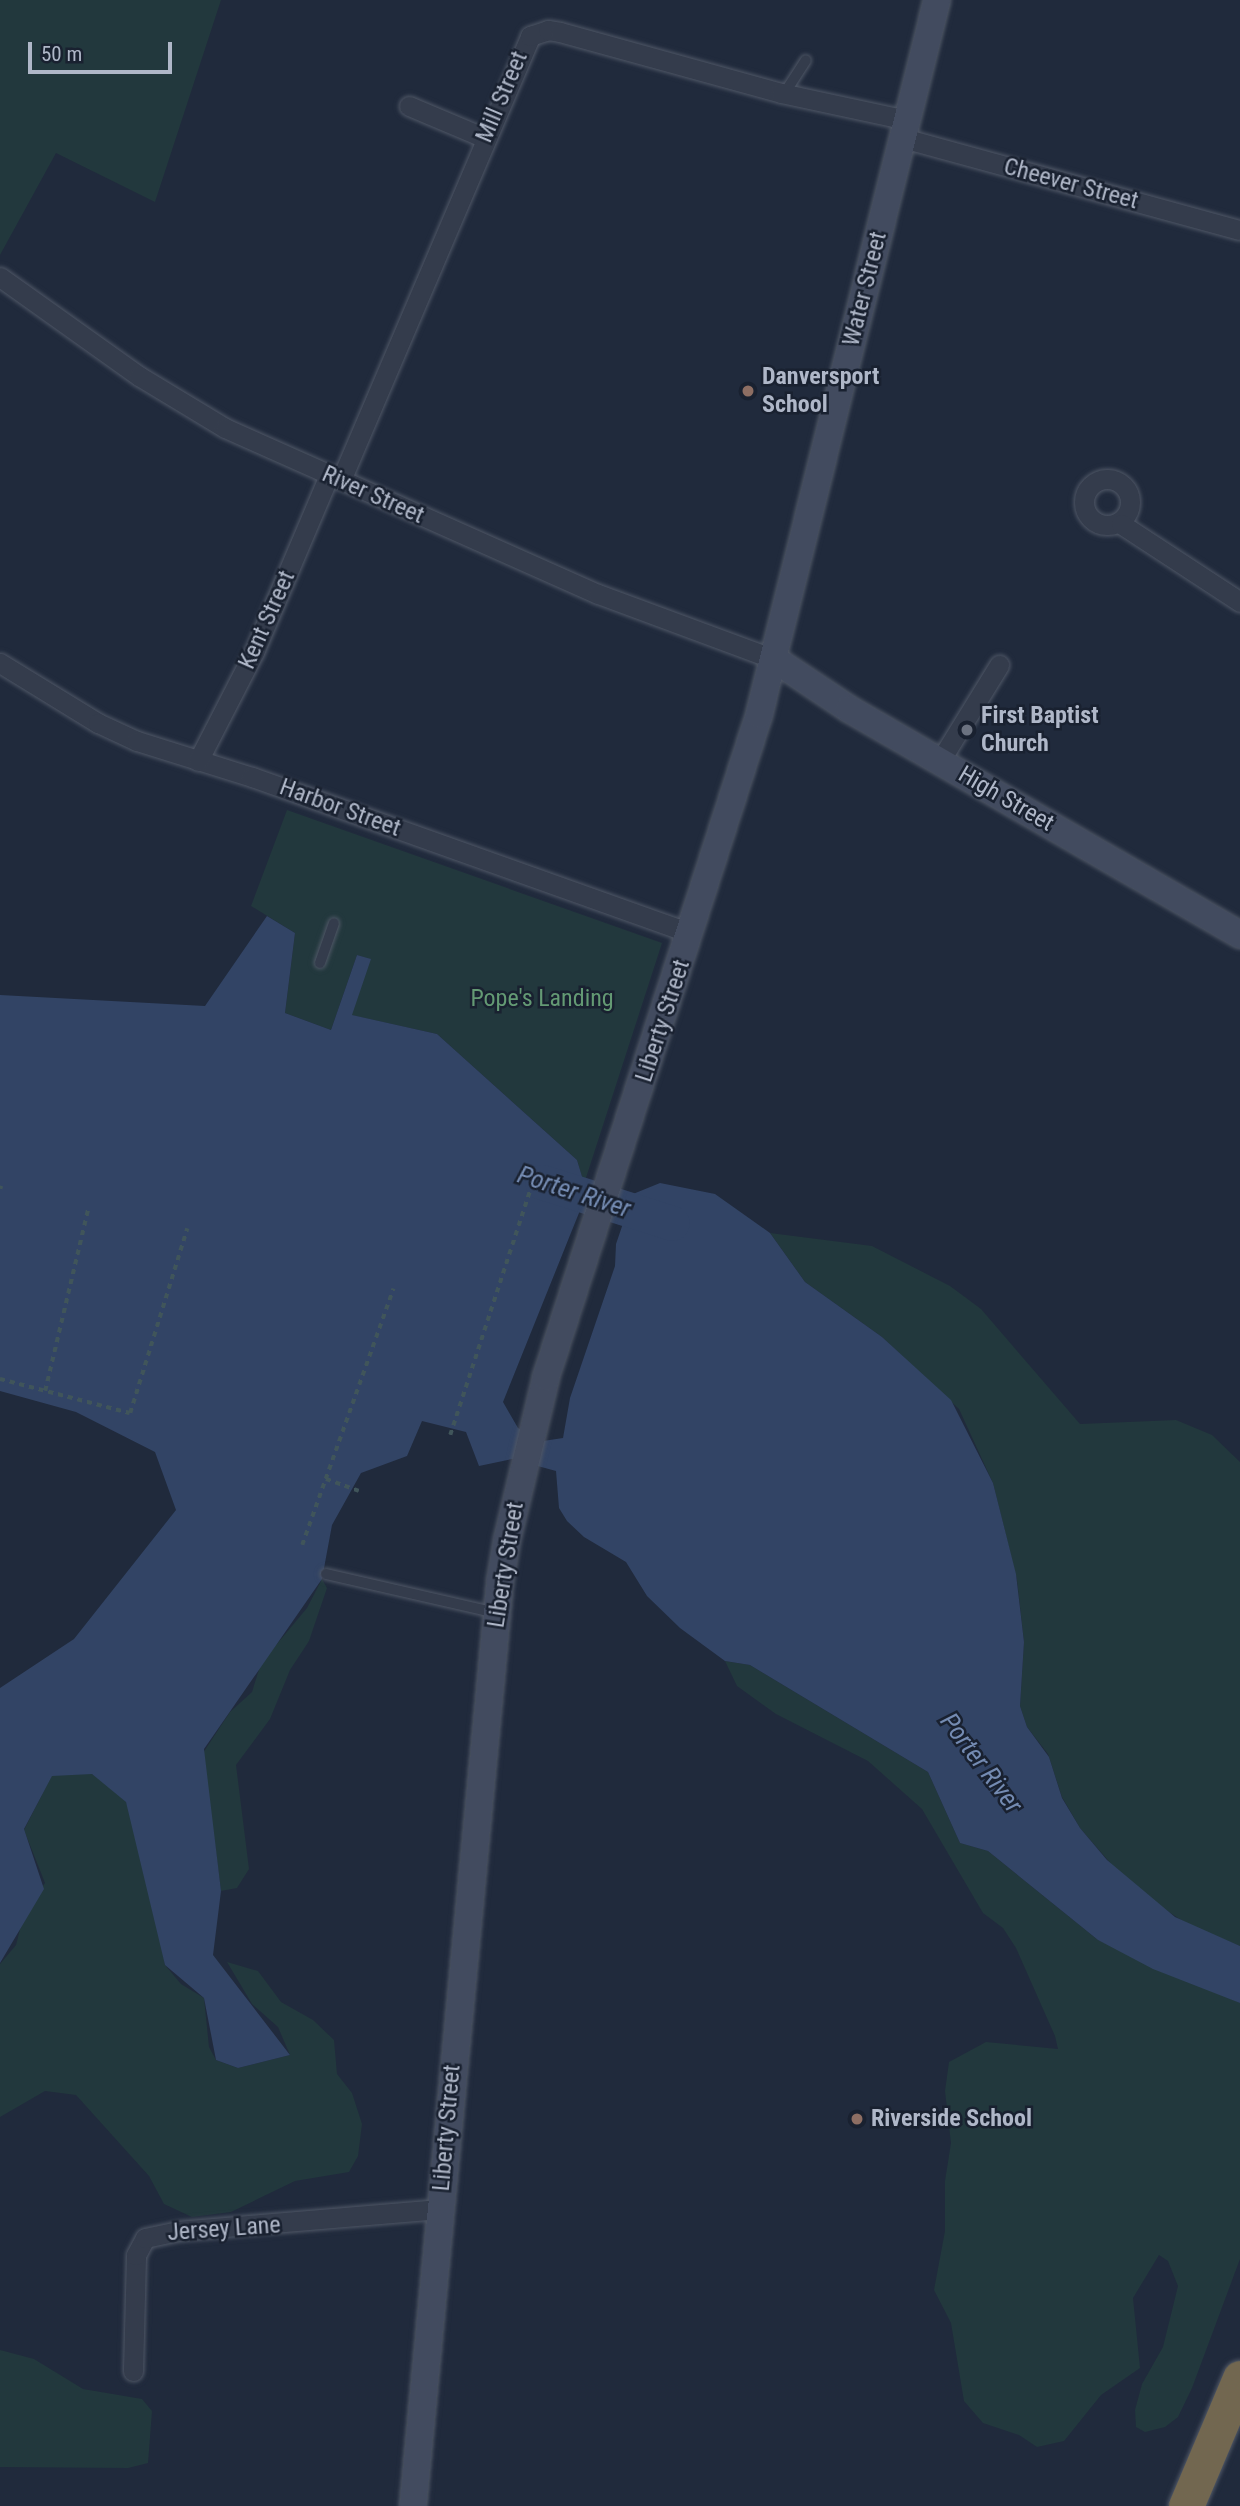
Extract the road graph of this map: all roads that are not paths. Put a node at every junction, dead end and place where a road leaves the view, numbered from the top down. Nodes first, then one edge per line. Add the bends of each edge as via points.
1 (937, 0) edge
2 (806, 60) dead end
3 (784, 94) junction
4 (409, 106) dead end
5 (905, 129) junction
6 (485, 138) junction
7 (1240, 230) edge
8 (0, 277) edge
9 (335, 478) junction
10 (1121, 524) dead end
11 (1240, 601) edge
12 (774, 659) junction
13 (0, 663) edge
14 (999, 664) dead end
15 (198, 761) junction
16 (940, 761) junction
17 (334, 923) dead end
18 (691, 933) junction
19 (1240, 935) edge
20 (320, 963) dead end
21 (326, 1574) dead end
22 (497, 1613) junction
23 (439, 2209) junction
24 (133, 2371) dead end
25 (1240, 2378) edge
26 (1240, 2440) edge
27 (412, 2506) edge
28 (1186, 2506) edge
29 (1213, 2506) edge

1 - 5 street, Water Street
2 - 3 lane
3 - 5 street, Mill Street
3 - 6 street, Mill Street via 548,30 526,41
4 - 6 street
5 - 7 street, Cheever Street
5 - 12 street, Water Street
6 - 9 street, Mill Street
8 - 9 street, River Street via 185,405
9 - 12 street, River Street via 627,607
9 - 15 street, Kent Street
10 - 11 street
12 - 16 street, High Street
12 - 18 street, Liberty Street
13 - 15 street, Harbor Street via 98,723
14 - 16 street
15 - 18 street, Harbor Street
16 - 19 street, High Street
17 - 20 lane
18 - 22 street, Liberty Street via 534,1420
21 - 22 lane
22 - 23 street, Liberty Street
23 - 24 street, Jersey Lane via 145,2238 136,2255
23 - 27 street, Liberty Street
25 - 28 highway
26 - 29 highway

